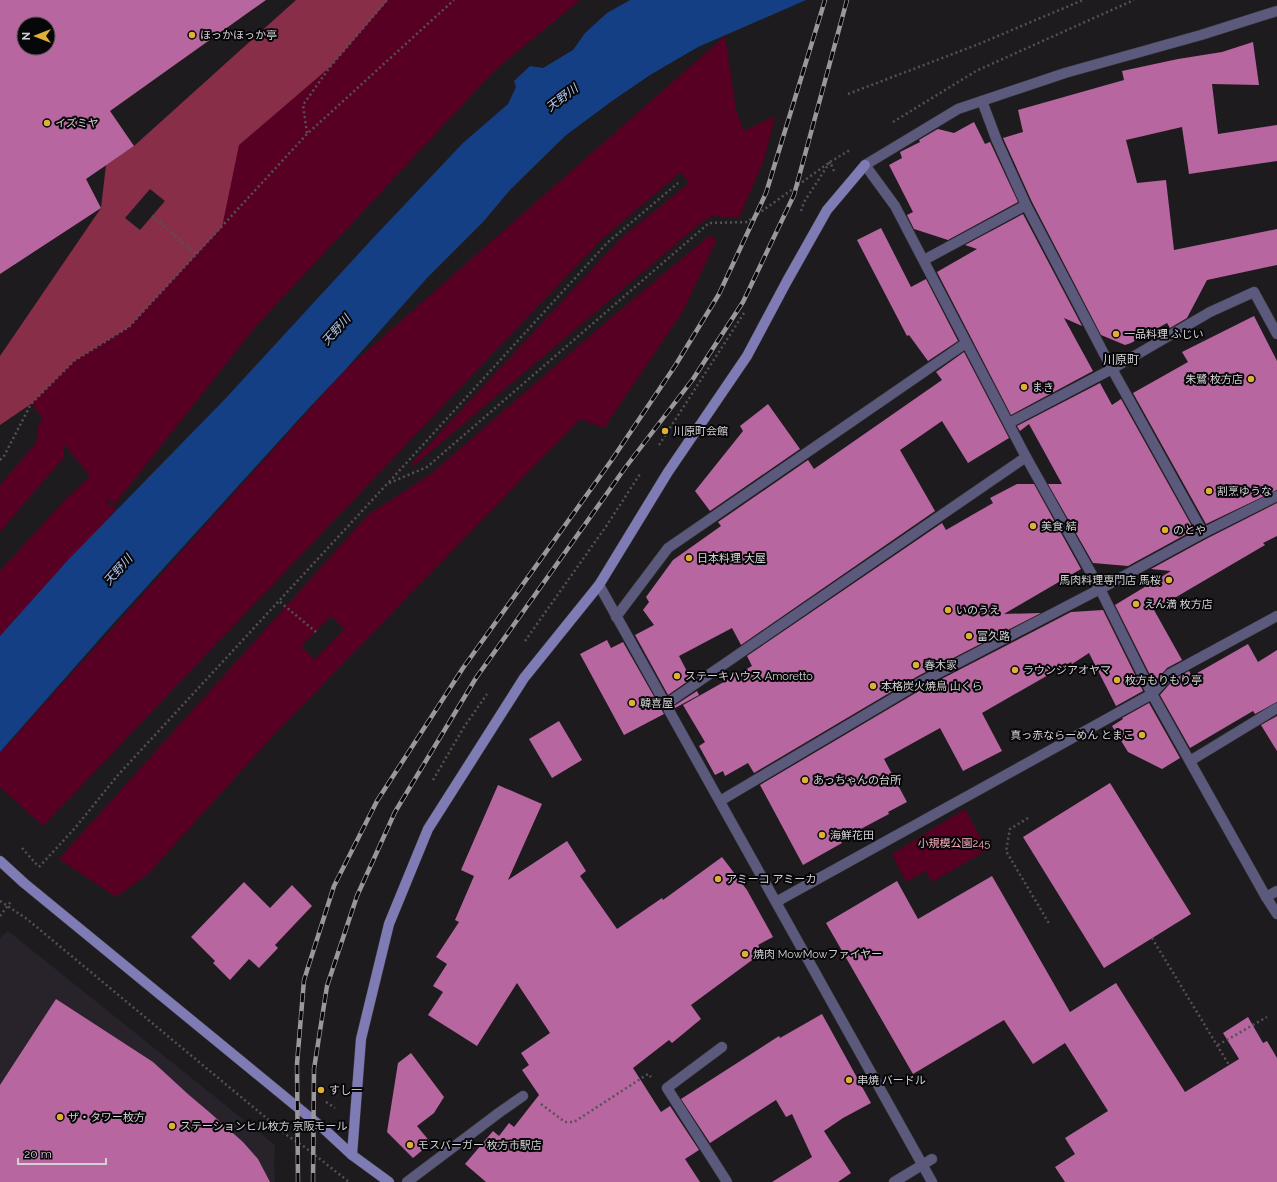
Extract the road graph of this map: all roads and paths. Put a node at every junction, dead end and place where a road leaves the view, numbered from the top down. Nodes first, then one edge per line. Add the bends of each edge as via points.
1 (387, 0) edge
2 (454, 0) edge
3 (1083, 0) edge
4 (1277, 11) edge
5 (848, 94) dead end
6 (982, 101) junction
7 (307, 134) junction
8 (865, 165) junction
9 (678, 183) dead end
10 (1026, 205) junction
11 (152, 216) dead end
12 (799, 216) dead end
13 (196, 254) junction
14 (924, 260) junction
15 (746, 311) dead end
16 (1277, 334) edge
17 (966, 343) junction
18 (1112, 369) junction
19 (1009, 423) junction
20 (659, 445) dead end
21 (1026, 457) junction
22 (0, 460) edge
23 (642, 472) dead end
24 (387, 484) junction
25 (1277, 496) edge
26 (1203, 534) junction
27 (599, 585) junction
28 (1100, 589) junction
29 (280, 602) dead end
30 (1277, 616) edge
31 (616, 617) junction
32 (316, 632) dead end
33 (524, 642) dead end
34 (492, 688) dead end
35 (1152, 694) junction
36 (666, 704) junction
37 (1277, 708) edge
38 (1190, 761) junction
39 (430, 785) dead end
40 (720, 801) junction
41 (1028, 818) dead end
42 (74, 828) dead end
43 (22, 848) dead end
44 (2, 863) edge
45 (44, 871) dead end
46 (1277, 891) edge
47 (1266, 897) junction
48 (0, 901) edge
49 (776, 902) junction
50 (1277, 914) edge
51 (1050, 925) dead end
52 (1152, 938) dead end
53 (1267, 1017) dead end
54 (1218, 1045) junction
55 (722, 1047) dead end
56 (1229, 1064) dead end
57 (667, 1088) junction
58 (523, 1096) joint
59 (319, 1098) dead end
60 (340, 1111) dead end
61 (352, 1155) junction
62 (932, 1159) dead end
63 (921, 1165) junction
64 (349, 1182) edge
65 (389, 1182) edge
66 (407, 1182) edge
67 (727, 1182) edge
68 (894, 1182) edge
69 (932, 1182) edge

1 - 7 path via 330,67 303,105
2 - 7 path
3 - 5 path via 979,44
4 - 6 street via 1065,73
6 - 8 street via 958,109
6 - 10 street
7 - 13 path
8 - 14 street via 895,206
8 - 27 street via 827,210 747,356 668,472
9 - 24 path via 607,243
10 - 14 street
10 - 18 street
11 - 13 path
12 - 24 path via 804,202 830,162 746,222 709,223 427,467
13 - 22 path via 129,327 74,361 31,404
14 - 17 street
15 - 20 path
16 - 18 street via 1254,292 1210,312
17 - 19 street
17 - 31 street via 668,548
18 - 19 street
18 - 26 street
19 - 21 street
21 - 28 street
21 - 36 street
23 - 33 path via 607,526
24 - 42 path via 118,775
25 - 26 street
26 - 28 street
27 - 31 street
27 - 61 street via 524,678 428,829 389,924 362,1039
28 - 35 street
28 - 40 street via 921,682
29 - 32 path
30 - 35 street via 1170,674
31 - 36 street
34 - 39 path via 464,727
35 - 38 street
35 - 49 street
36 - 40 street
37 - 38 street
38 - 47 street
40 - 49 street
41 - 51 path via 1010,829 1006,851
43 - 45 path
44 - 61 street via 324,1129
46 - 47 street
47 - 50 street
48 - 64 path via 27,919 288,1136
49 - 63 street
52 - 54 path
53 - 54 path
54 - 56 path
55 - 57 street
57 - 58 path via 660,1086 648,1074 574,1122 565,1122 531,1097
57 - 67 street
58 - 66 street
59 - 60 path
61 - 65 street
62 - 63 street
63 - 68 street
63 - 69 street

